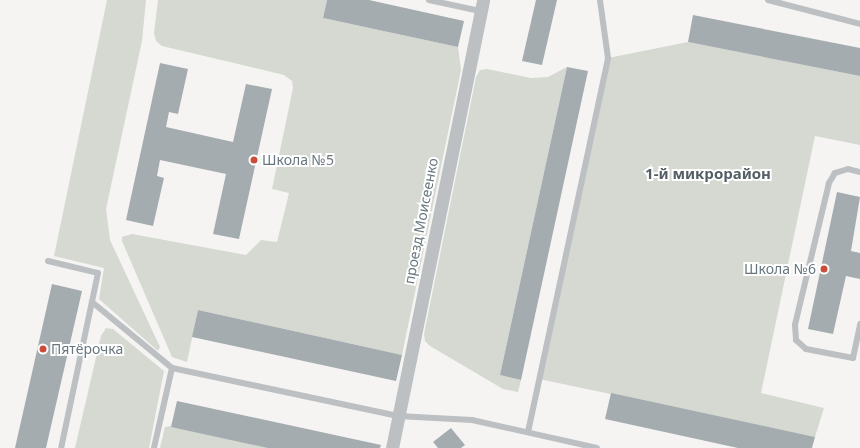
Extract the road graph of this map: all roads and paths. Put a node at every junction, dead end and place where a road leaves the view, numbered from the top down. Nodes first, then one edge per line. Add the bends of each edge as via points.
1 (429, 0) edge
2 (600, 0) edge
3 (768, 0) edge
4 (481, 6) edge
5 (860, 24) edge
6 (860, 172) edge
7 (48, 261) dead end
8 (92, 302) junction
9 (860, 324) edge
10 (172, 368) junction
11 (398, 416) junction
12 (528, 432) junction
13 (61, 448) edge
14 (154, 448) edge
15 (392, 448) edge
16 (597, 448) edge

1 - 4 lane
2 - 12 lane via 608,58
3 - 5 lane
4 - 11 street, проезд Моисеенко
6 - 9 lane via 848,169 835,173 829,183 795,325 796,340 806,349 853,358
7 - 8 lane via 98,273
8 - 10 lane
8 - 13 lane
10 - 11 lane
10 - 14 lane
11 - 12 lane via 472,420
11 - 15 street, проезд Моисеенко
12 - 16 lane

